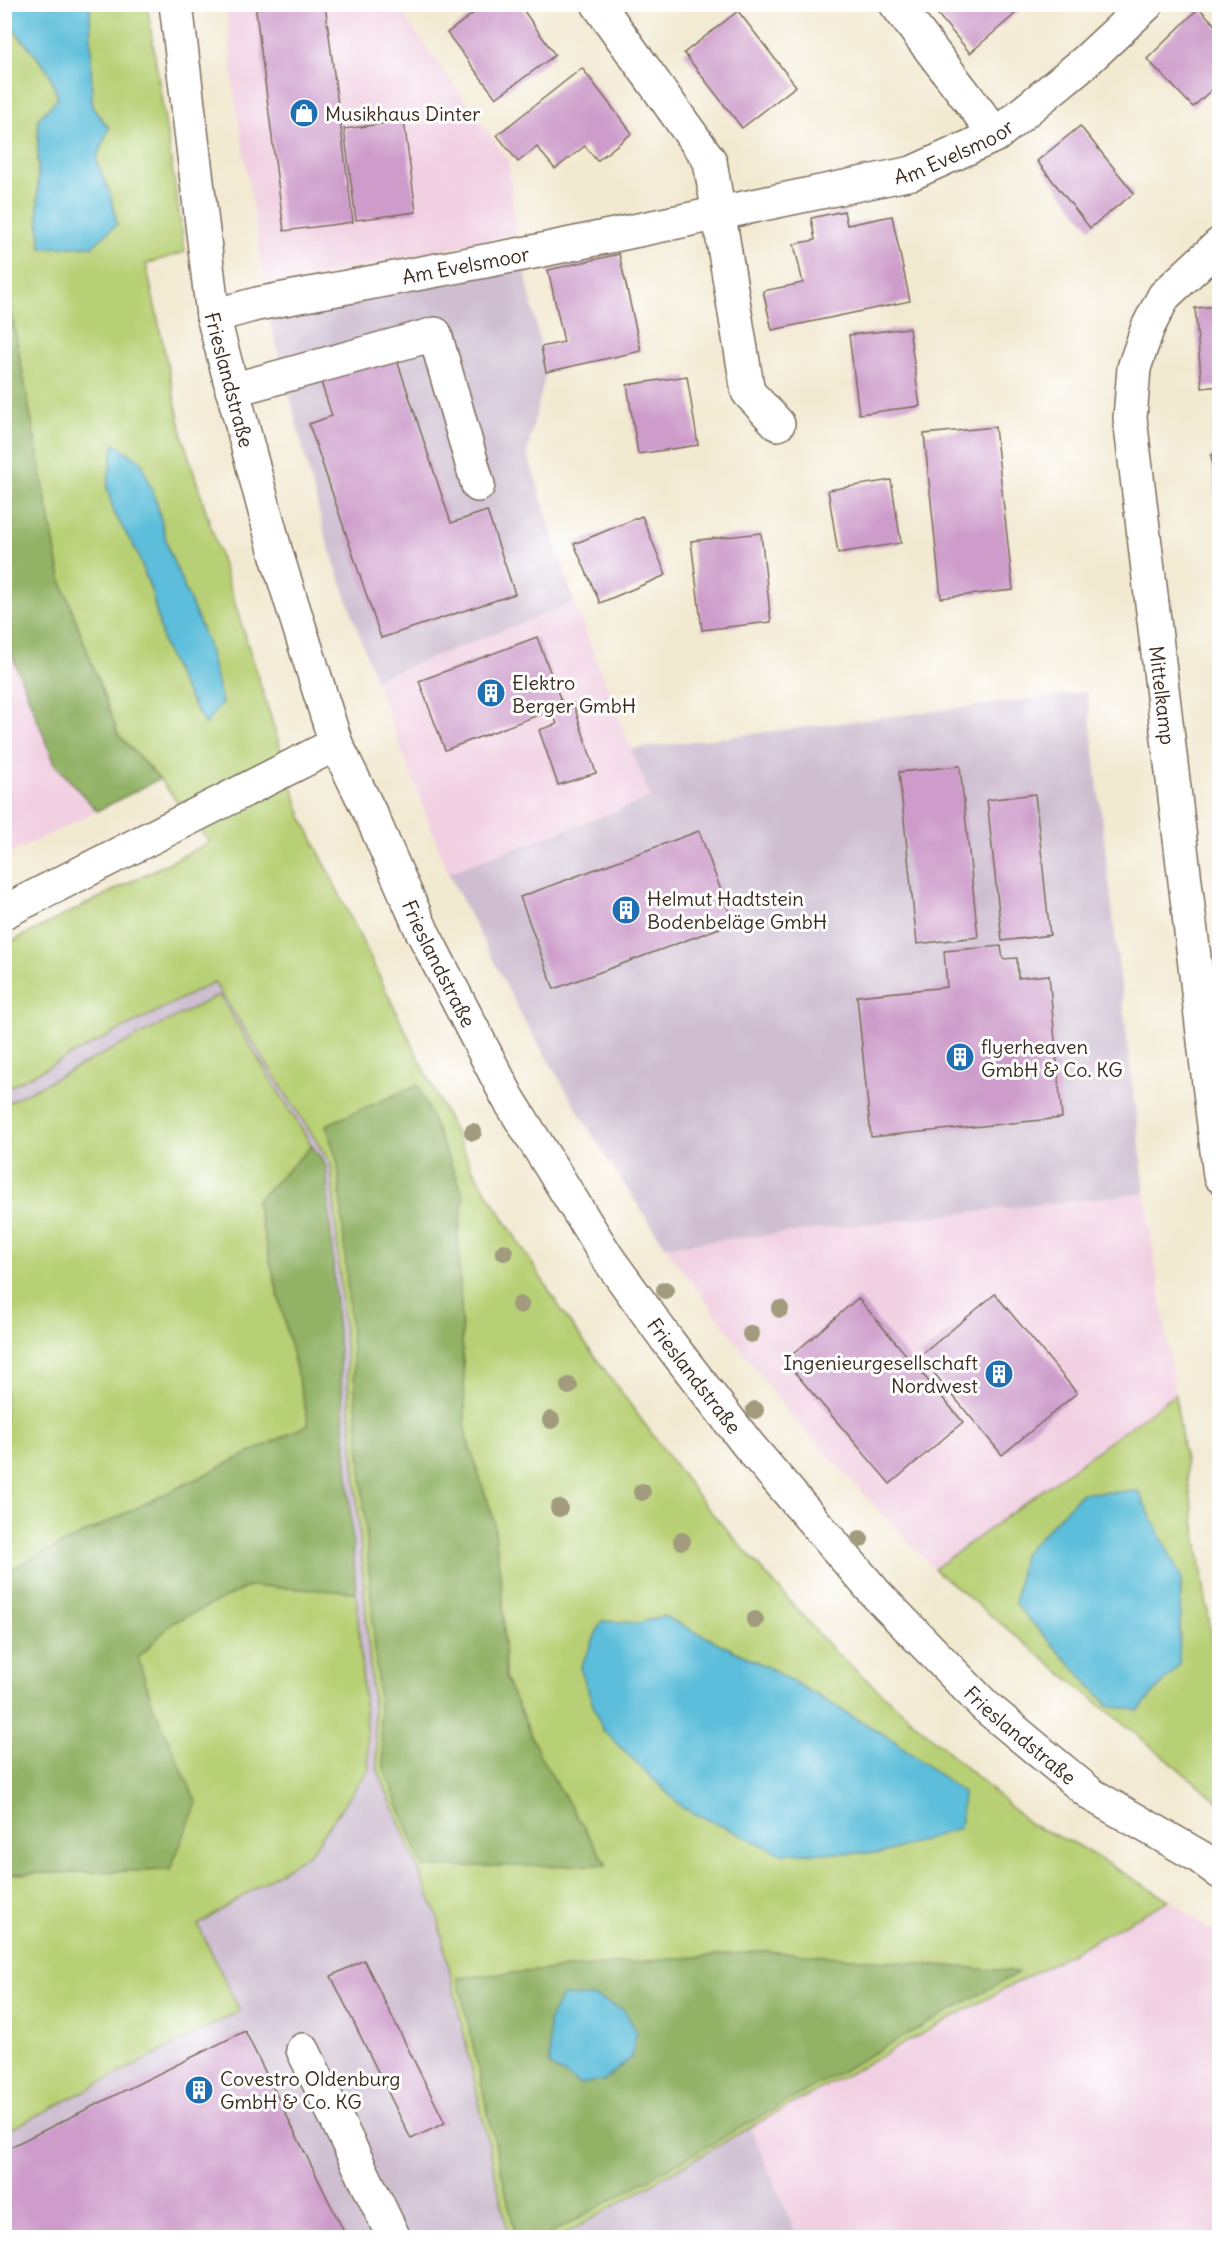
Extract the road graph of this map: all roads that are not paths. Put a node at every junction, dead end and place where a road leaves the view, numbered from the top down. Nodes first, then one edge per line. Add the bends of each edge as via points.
1 (176, 4) edge
2 (598, 4) edge
3 (896, 4) edge
4 (1147, 4) edge
5 (996, 135) junction
6 (719, 213) junction
7 (1220, 244) edge
8 (213, 316) junction
9 (232, 390) junction
10 (778, 424) dead end
11 (478, 484) dead end
12 (336, 744) junction
13 (4, 912) edge
14 (1220, 1176) edge
15 (1220, 1872) edge
16 (303, 2050) dead end
17 (394, 2238) edge

1 - 8 street, Frieslandstraße
2 - 6 street via 710,161
3 - 5 street
4 - 5 street, Am Evelsmoor via 1086,61
5 - 6 street, Am Evelsmoor via 912,173
6 - 8 street, Am Evelsmoor
6 - 10 street via 748,392
7 - 14 street, Mittelkamp via 1164,296 1153,317 1134,368 1131,418
8 - 9 street, Frieslandstraße
9 - 11 street via 435,334
9 - 12 street, Frieslandstraße via 276,553
12 - 13 street
12 - 15 street, Frieslandstraße via 422,932 508,1098 607,1257 749,1446 876,1594 985,1706 1092,1795
16 - 17 street

